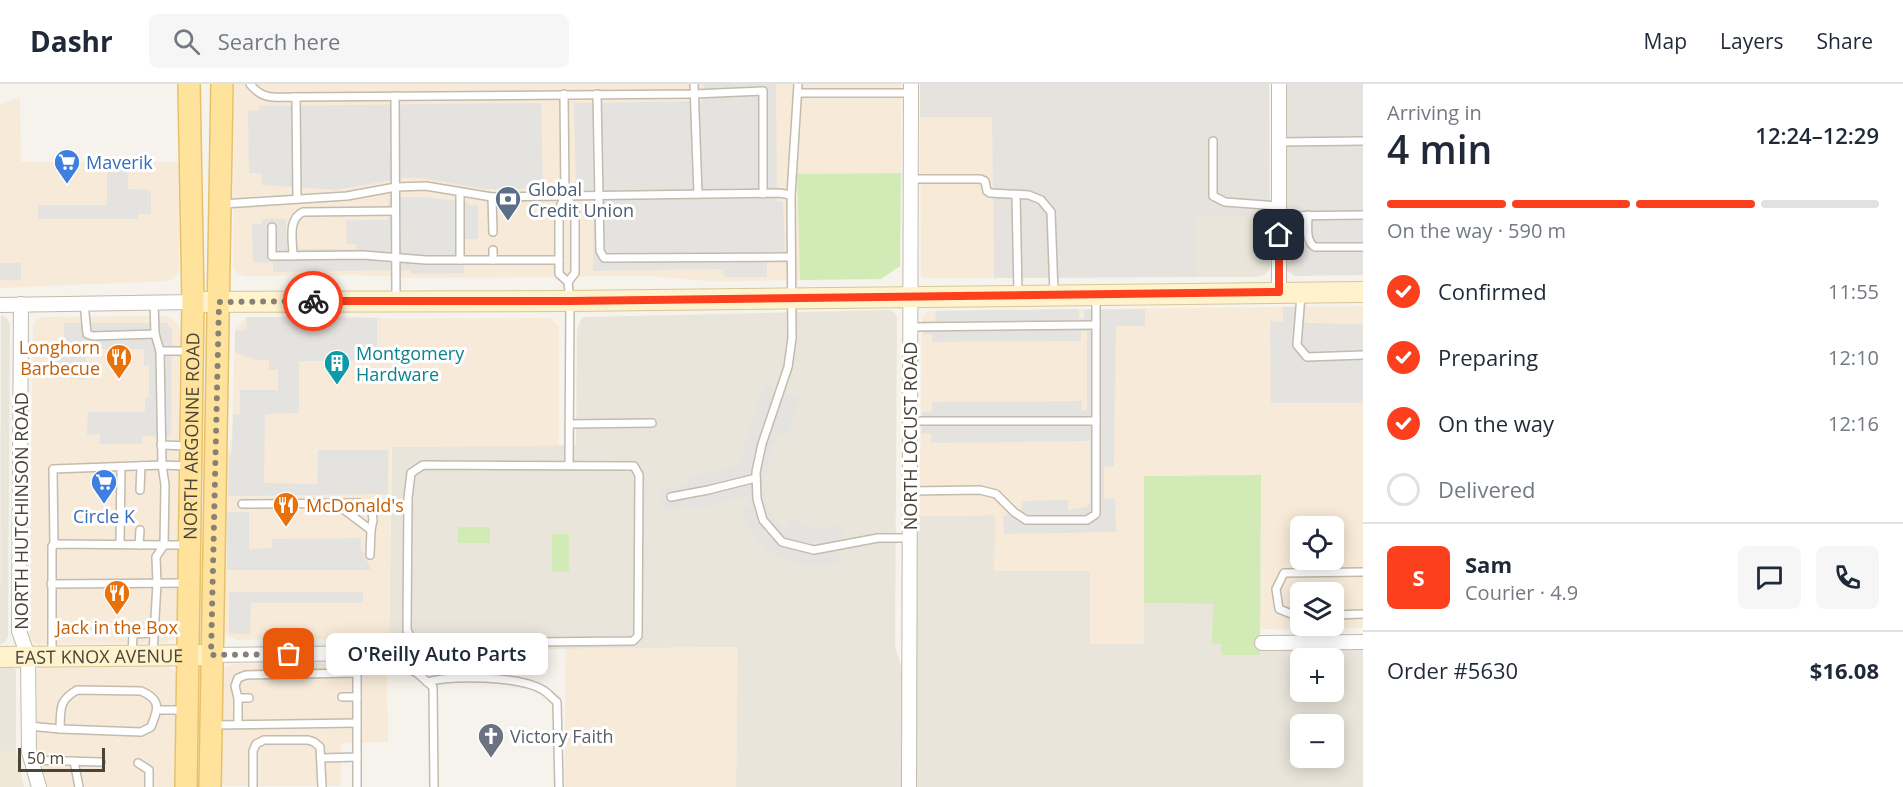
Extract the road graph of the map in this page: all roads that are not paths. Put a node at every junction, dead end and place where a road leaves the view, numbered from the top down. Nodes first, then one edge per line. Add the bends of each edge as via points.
1 (189, 84) edge
2 (222, 84) edge
3 (250, 84) edge
4 (693, 84) edge
5 (798, 84) edge
6 (1279, 84) edge
7 (911, 88) edge
8 (798, 93) junction
9 (564, 94) junction
10 (597, 94) junction
11 (694, 94) junction
12 (395, 96) junction
13 (296, 97) junction
14 (1213, 141) dead end
15 (1363, 141) edge
16 (1279, 142) junction
17 (911, 179) junction
18 (396, 187) junction
19 (460, 192) junction
20 (698, 194) junction
21 (763, 194) junction
22 (1016, 194) junction
23 (791, 195) junction
24 (565, 196) junction
25 (599, 196) junction
26 (492, 197) junction
27 (297, 199) junction
28 (221, 204) junction
29 (1279, 211) junction
30 (395, 212) junction
31 (1308, 215) junction
32 (1363, 215) edge
33 (272, 227) dead end
34 (493, 232) dead end
35 (1363, 247) edge
36 (493, 250) dead end
37 (293, 256) junction
38 (395, 256) junction
39 (791, 257) junction
40 (460, 260) junction
41 (493, 260) junction
42 (559, 260) junction
43 (569, 292) junction
44 (1279, 292) junction
45 (1301, 292) junction
46 (1363, 292) edge
47 (1054, 295) junction
48 (1096, 295) junction
49 (1018, 296) junction
50 (911, 297) junction
51 (791, 298) junction
52 (396, 301) junction
53 (154, 302) junction
54 (193, 302) junction
55 (219, 302) junction
56 (84, 303) junction
57 (21, 304) junction
58 (0, 305) edge
59 (1096, 325) junction
60 (911, 327) junction
61 (155, 334) junction
62 (160, 350) junction
63 (192, 351) junction
64 (1363, 355) edge
65 (910, 421) junction
66 (1096, 421) junction
67 (652, 423) dead end
68 (569, 424) junction
69 (161, 445) junction
70 (190, 456) junction
71 (162, 465) junction
72 (568, 465) junction
73 (141, 466) junction
74 (121, 467) junction
75 (756, 478) junction
76 (140, 490) dead end
77 (910, 491) junction
78 (671, 497) dead end
79 (335, 503) junction
80 (242, 504) dead end
81 (140, 530) dead end
82 (371, 530) junction
83 (910, 538) junction
84 (120, 544) junction
85 (139, 544) junction
86 (54, 545) junction
87 (164, 545) junction
88 (190, 545) junction
89 (370, 555) dead end
90 (1363, 572) edge
91 (157, 583) junction
92 (189, 583) junction
93 (51, 584) junction
94 (1290, 613) edge
95 (1363, 614) edge
96 (1344, 615) edge
97 (154, 633) junction
98 (1363, 642) edge
99 (1262, 643) dead end
100 (357, 653) junction
101 (379, 653) joint
102 (132, 655) junction
103 (153, 655) junction
104 (189, 655) junction
105 (211, 655) junction
106 (28, 656) junction
107 (52, 656) junction
108 (0, 657) edge
109 (357, 673) junction
110 (427, 682) junction
111 (342, 697) dead end
112 (357, 697) junction
113 (238, 698) junction
114 (249, 698) dead end
115 (158, 710) junction
116 (188, 710) junction
117 (357, 723) junction
118 (238, 724) junction
119 (211, 725) junction
120 (29, 726) junction
121 (60, 729) junction
122 (357, 757) junction
123 (322, 758) junction
124 (31, 760) junction
125 (75, 761) junction
126 (101, 762) dead end
127 (138, 763) dead end
128 (39, 787) edge
129 (79, 787) edge
130 (149, 787) edge
131 (186, 787) edge
132 (210, 787) edge
133 (253, 787) edge
134 (322, 787) edge
135 (357, 787) edge
136 (434, 787) edge
137 (560, 787) edge
138 (909, 787) edge

1 - 54 main road, NORTH ARGONNE ROAD
2 - 28 main road, NORTH ARGONNE ROAD
3 - 13 lane via 265,97
4 - 11 lane
5 - 8 lane
6 - 16 street
7 - 8 lane
7 - 17 street, NORTH LOCUST ROAD
8 - 23 lane
9 - 10 lane
9 - 12 lane
9 - 24 lane
10 - 11 lane
10 - 25 lane
11 - 20 lane
11 - 21 lane via 763,91
12 - 13 lane
12 - 18 lane
13 - 27 lane
14 - 29 lane via 1213,196
15 - 16 lane
16 - 29 street
17 - 22 lane via 980,179 990,193
17 - 50 street, NORTH LOCUST ROAD
18 - 19 lane via 426,186
18 - 27 lane via 347,196
18 - 30 lane
19 - 26 lane
19 - 40 lane
20 - 21 lane
20 - 25 lane
21 - 23 lane
22 - 47 lane via 1041,200 1051,212
22 - 49 lane
23 - 39 lane
24 - 25 lane
24 - 26 lane
24 - 42 lane via 559,209
24 - 43 lane via 575,209 575,273
25 - 39 lane via 600,251 604,258
26 - 34 lane
27 - 28 lane
28 - 55 main road, NORTH ARGONNE ROAD
29 - 31 lane
29 - 44 street
30 - 37 lane via 297,214 293,221
30 - 38 lane
31 - 32 lane
31 - 35 lane via 1311,245
33 - 37 lane via 272,256
36 - 41 lane
37 - 38 lane
38 - 40 lane
38 - 52 lane
39 - 51 lane
40 - 41 lane
41 - 42 lane
42 - 43 lane via 559,274
43 - 51 main road
43 - 52 main road
43 - 68 lane
44 - 45 main road
44 - 48 main road
45 - 46 main road
45 - 64 lane via 1297,345 1307,357
47 - 48 main road
47 - 49 main road
48 - 59 lane
49 - 50 main road
50 - 51 main road
50 - 60 street, NORTH LOCUST ROAD
51 - 75 lane via 788,367 762,444
52 - 55 main road
53 - 54 street
53 - 56 street
53 - 61 lane
54 - 55 main road
54 - 63 main road, NORTH ARGONNE ROAD
55 - 105 main road, NORTH ARGONNE ROAD
56 - 57 street
56 - 61 lane via 87,334
57 - 58 street
57 - 106 street, NORTH HUTCHINSON ROAD via 19,631
59 - 60 lane
59 - 66 lane
60 - 65 street, NORTH LOCUST ROAD
61 - 62 lane
62 - 63 lane
62 - 69 lane
63 - 70 main road, NORTH ARGONNE ROAD
65 - 66 lane
65 - 77 street, NORTH LOCUST ROAD
66 - 77 lane via 1096,514 1087,520 1026,520 996,494 980,490
67 - 68 lane
68 - 72 lane
69 - 70 lane
69 - 71 lane
70 - 71 lane
70 - 88 main road, NORTH ARGONNE ROAD
71 - 73 lane
71 - 87 lane
72 - 72 lane via 423,465 411,473 407,630 410,636 422,643 633,641 638,636 639,475 634,466
73 - 74 lane
73 - 76 lane
74 - 84 lane
74 - 86 lane via 53,469
75 - 78 lane
75 - 83 lane via 763,520 782,542 814,550 878,538
77 - 83 street, NORTH LOCUST ROAD
79 - 80 lane
79 - 82 lane
79 - 82 lane via 359,503 372,512
81 - 85 lane
82 - 89 lane
83 - 138 street, NORTH LOCUST ROAD
84 - 85 lane
84 - 86 lane
85 - 87 lane
86 - 93 lane
87 - 88 lane
87 - 91 lane via 156,557
88 - 92 main road, NORTH ARGONNE ROAD
90 - 94 lane via 1284,573 1276,589 1279,609
91 - 92 lane
91 - 93 lane
91 - 97 lane
92 - 104 main road, NORTH ARGONNE ROAD
93 - 107 lane
95 - 96 lane
97 - 102 lane via 133,634
97 - 103 lane
98 - 99 street
100 - 101 street, EAST KNOX AVENUE
100 - 105 street, EAST KNOX AVENUE
100 - 109 lane
101 - 110 lane
102 - 103 main road, EAST KNOX AVENUE
102 - 107 main road, EAST KNOX AVENUE
103 - 104 main road, EAST KNOX AVENUE
104 - 105 main road, EAST KNOX AVENUE
104 - 116 main road, NORTH ARGONNE ROAD
105 - 119 main road, NORTH ARGONNE ROAD
106 - 107 main road, EAST KNOX AVENUE
106 - 108 main road, EAST KNOX AVENUE
106 - 120 street, NORTH HUTCHINSON ROAD
109 - 112 lane
109 - 113 lane via 246,675 238,678 235,686
110 - 136 lane via 433,687
110 - 137 lane via 441,678 518,681 542,690 557,702
111 - 112 lane
112 - 117 lane
113 - 114 lane
113 - 118 lane
115 - 116 lane
115 - 121 lane via 151,727 141,732
115 - 121 lane via 150,694 141,691 77,690 61,703
116 - 131 main road, NORTH ARGONNE ROAD
117 - 118 lane
117 - 122 lane
118 - 119 lane
119 - 132 main road, NORTH ARGONNE ROAD
120 - 121 lane
120 - 124 street, NORTH HUTCHINSON ROAD
122 - 123 lane
122 - 135 lane
123 - 133 lane via 320,747 309,740 264,740 253,751
123 - 134 lane
124 - 125 lane
124 - 128 street, NORTH HUTCHINSON ROAD
125 - 126 lane
125 - 129 lane
127 - 130 lane via 149,770

